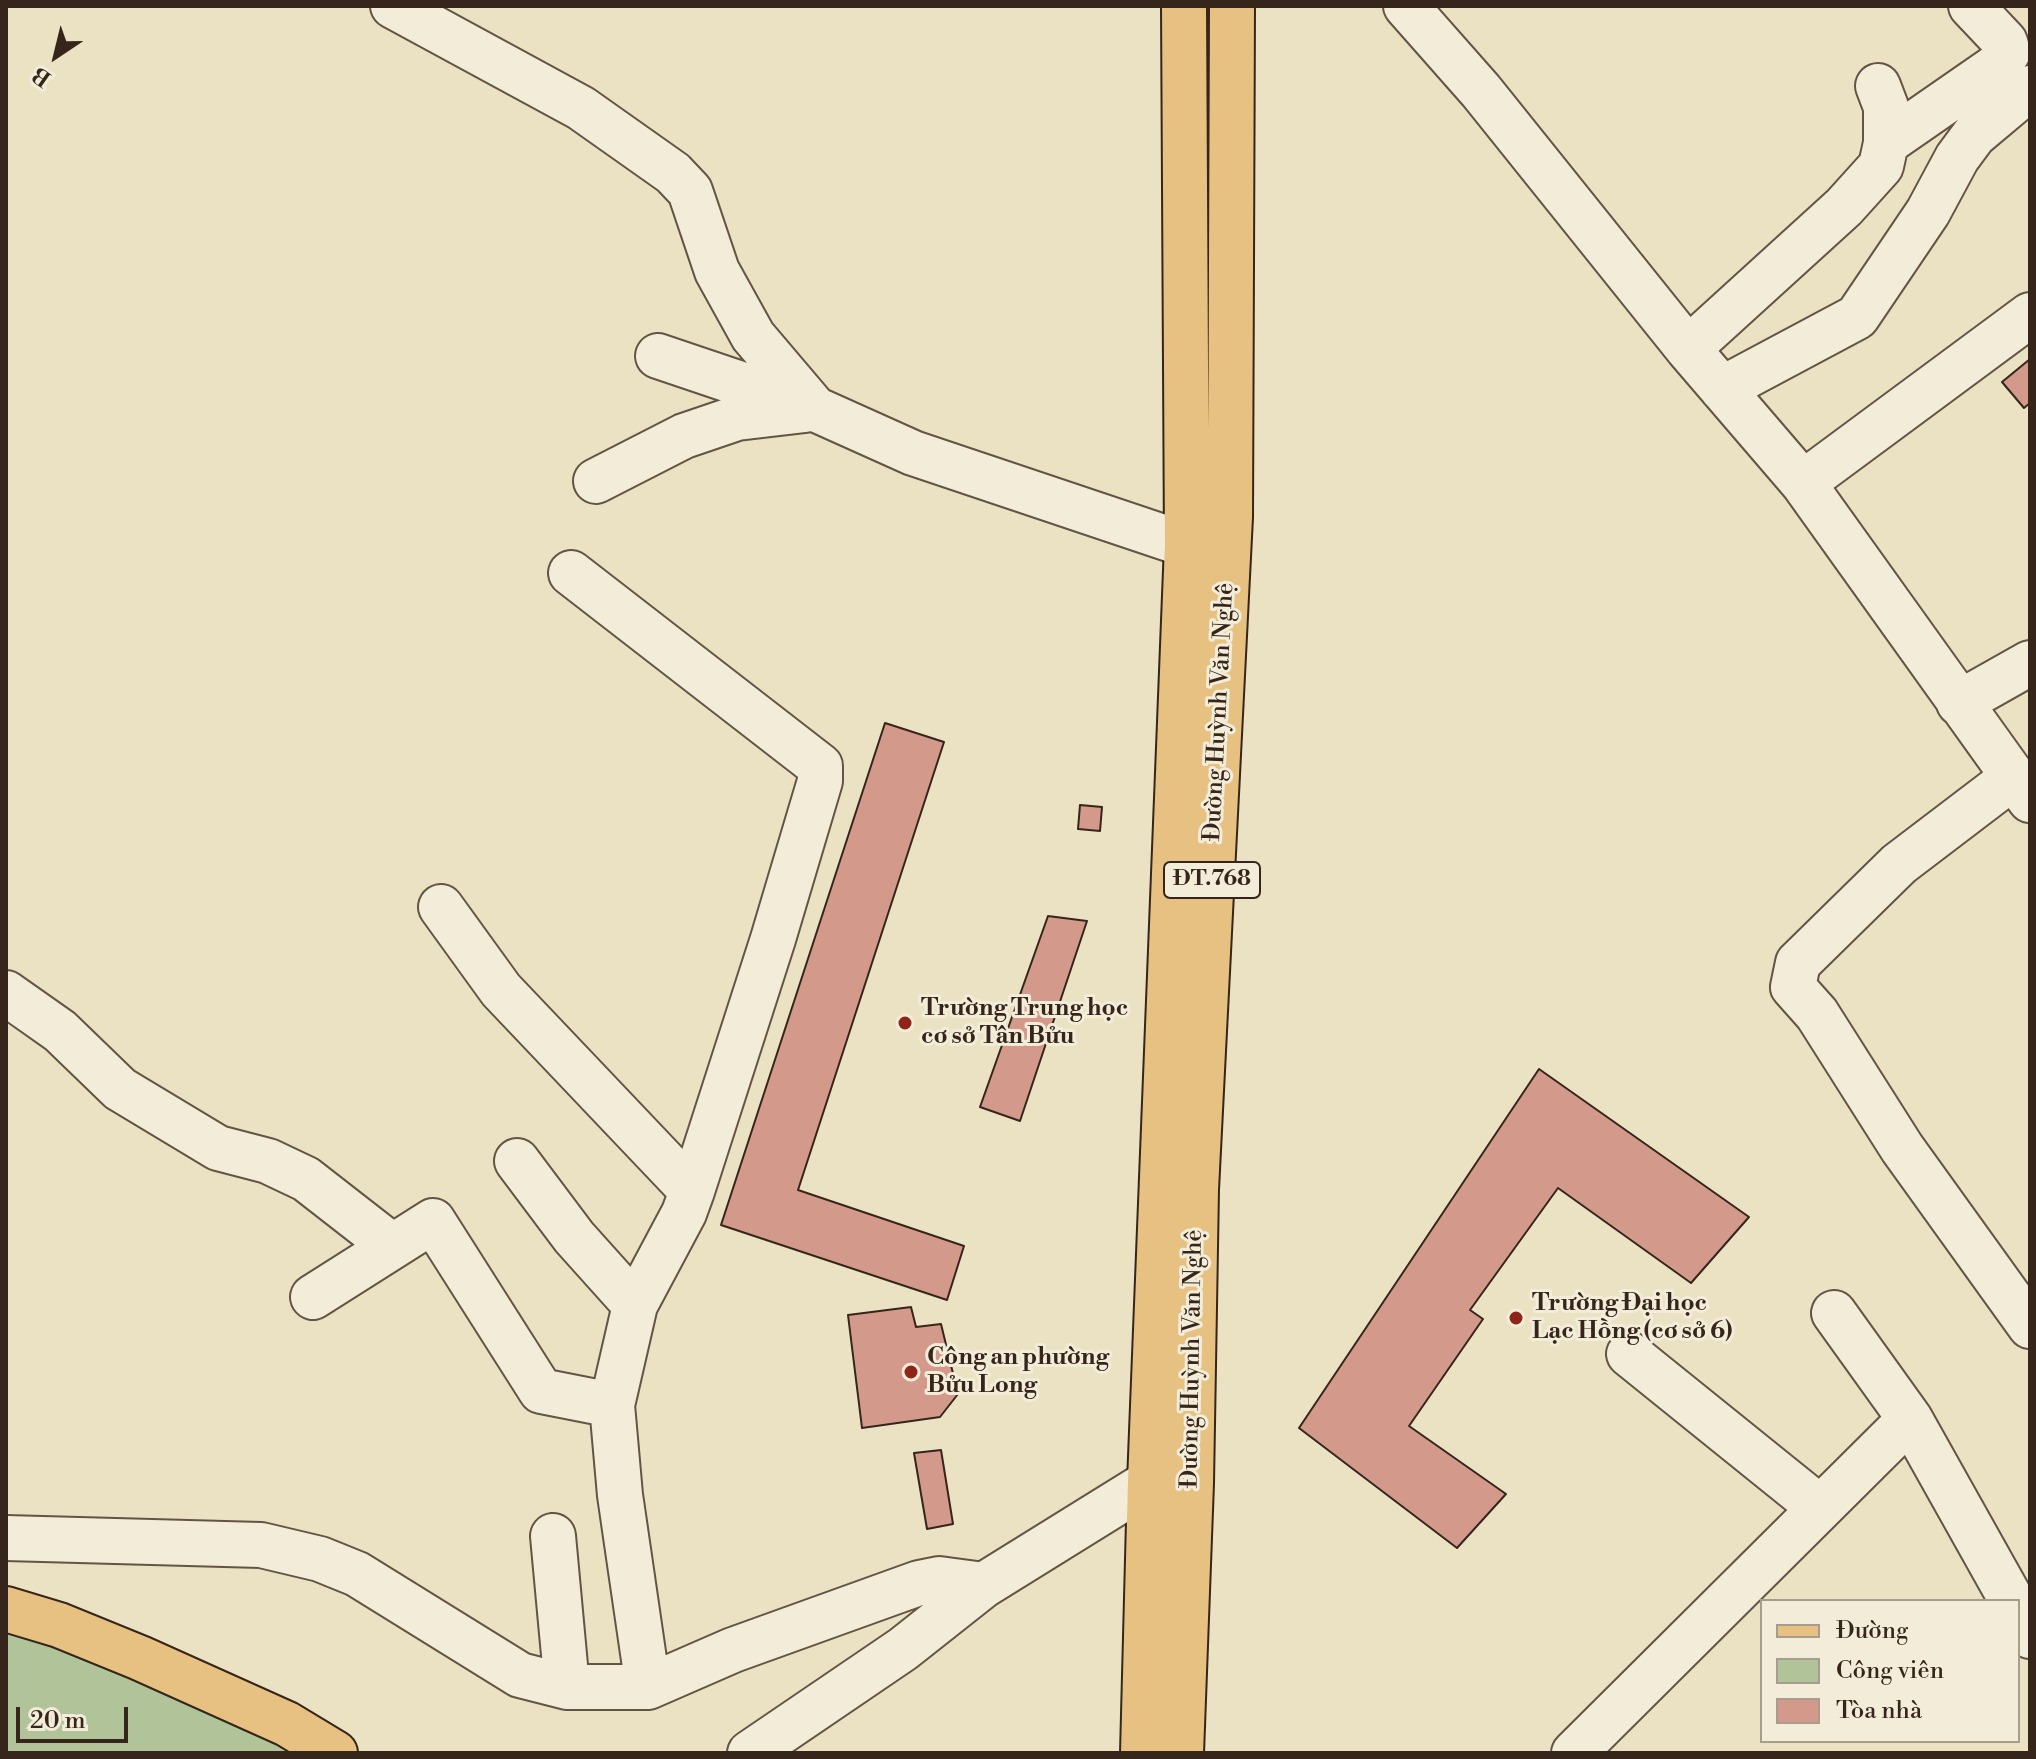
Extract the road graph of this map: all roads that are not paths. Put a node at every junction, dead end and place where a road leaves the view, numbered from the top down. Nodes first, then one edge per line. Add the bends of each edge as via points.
1 (393, 6) edge
2 (1184, 6) edge
3 (1232, 6) edge
4 (1406, 6) edge
5 (1971, 6) edge
6 (1878, 86) dead end
7 (2030, 88) edge
8 (1886, 143) junction
9 (2030, 315) edge
10 (1688, 349) junction
11 (658, 356) dead end
12 (1722, 389) junction
13 (815, 409) junction
14 (596, 481) dead end
15 (1803, 483) junction
16 (1187, 545) junction
17 (571, 573) dead end
18 (2030, 663) edge
19 (1959, 703) junction
20 (2021, 789) edge
21 (441, 907) dead end
22 (6, 993) edge
23 (517, 1161) dead end
24 (692, 1191) junction
25 (392, 1246) junction
26 (313, 1297) dead end
27 (635, 1305) junction
28 (1834, 1313) dead end
29 (2030, 1326) edge
30 (1629, 1354) dead end
31 (612, 1405) junction
32 (1910, 1419) junction
33 (1170, 1482) junction
34 (1820, 1508) junction
35 (553, 1536) dead end
36 (6, 1538) edge
37 (984, 1585) junction
38 (2011, 1599) edge
39 (6, 1609) edge
40 (2020, 1615) edge
41 (2030, 1636) edge
42 (567, 1687) junction
43 (648, 1687) junction
44 (335, 1753) edge
45 (750, 1753) edge
46 (1143, 1753) edge
47 (1181, 1753) edge
48 (1574, 1753) edge

1 - 13 street via 581,108 673,173 690,191 717,271 753,336
2 - 16 main road, Đường Huỳnh Văn Nghệ / ĐT.768
3 - 33 main road, Đường Huỳnh Văn Nghệ / ĐT.768 via 1230,517 1196,1189
4 - 10 street
5 - 8 street via 2008,52 2000,64
6 - 8 street via 1886,107
7 - 12 street via 1974,135 1857,317
8 - 10 street via 1881,166 1844,207
9 - 15 street
10 - 12 street
11 - 13 street
12 - 15 street
13 - 14 street via 737,418 697,431
13 - 16 street via 913,453
15 - 19 street
16 - 33 main road, Đường Huỳnh Văn Nghệ / ĐT.768
17 - 24 street via 820,766 778,925
18 - 19 street
19 - 20 street
20 - 29 street via 1899,864 1798,963 1793,987 1817,1014 1902,1148
21 - 24 street via 501,990
22 - 25 street via 60,1031 120,1089 218,1148 268,1161 306,1179
23 - 27 street via 574,1237
24 - 27 street
25 - 26 street
25 - 31 street via 433,1221 541,1391
27 - 31 street
28 - 32 street
30 - 34 street
31 - 43 street
32 - 34 street
32 - 38 street
33 - 37 street
33 - 46 main road, Đường Huỳnh Văn Nghệ / ĐT.768
33 - 47 main road, Đường Huỳnh Văn Nghệ / ĐT.768
34 - 48 street
35 - 42 street
36 - 42 street via 261,1545 320,1559 357,1574 520,1675
37 - 43 street via 939,1579 919,1583 733,1650
37 - 45 street via 903,1649
39 - 44 main road via 140,1658 287,1724
40 - 41 street
42 - 43 street

